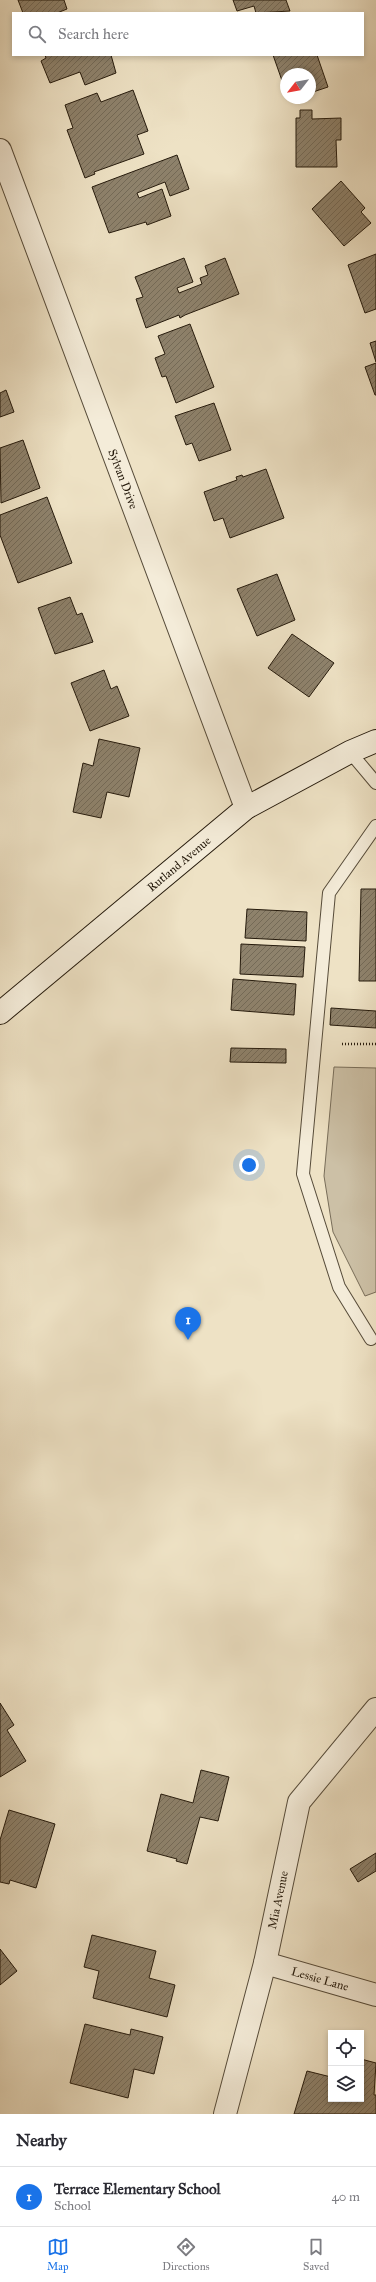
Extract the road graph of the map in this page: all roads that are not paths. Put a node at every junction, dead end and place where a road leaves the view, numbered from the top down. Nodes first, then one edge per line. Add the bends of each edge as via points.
1 (0, 150) edge
2 (376, 741) edge
3 (350, 752) junction
4 (376, 783) edge
5 (246, 808) junction
6 (376, 826) edge
7 (0, 1013) edge
8 (371, 1339) dead end
9 (376, 1710) edge
10 (265, 1963) junction
11 (376, 1995) edge
12 (225, 2114) edge

1 - 5 street, Sylvan Drive
2 - 3 street, Rutland Avenue
3 - 4 lane
3 - 5 street, Rutland Avenue
5 - 7 street, Rutland Avenue
6 - 8 lane via 329,893 303,1174 340,1287
9 - 10 street, Mia Avenue via 299,1802
10 - 11 street, Lessie Lane
10 - 12 street, Mia Avenue

